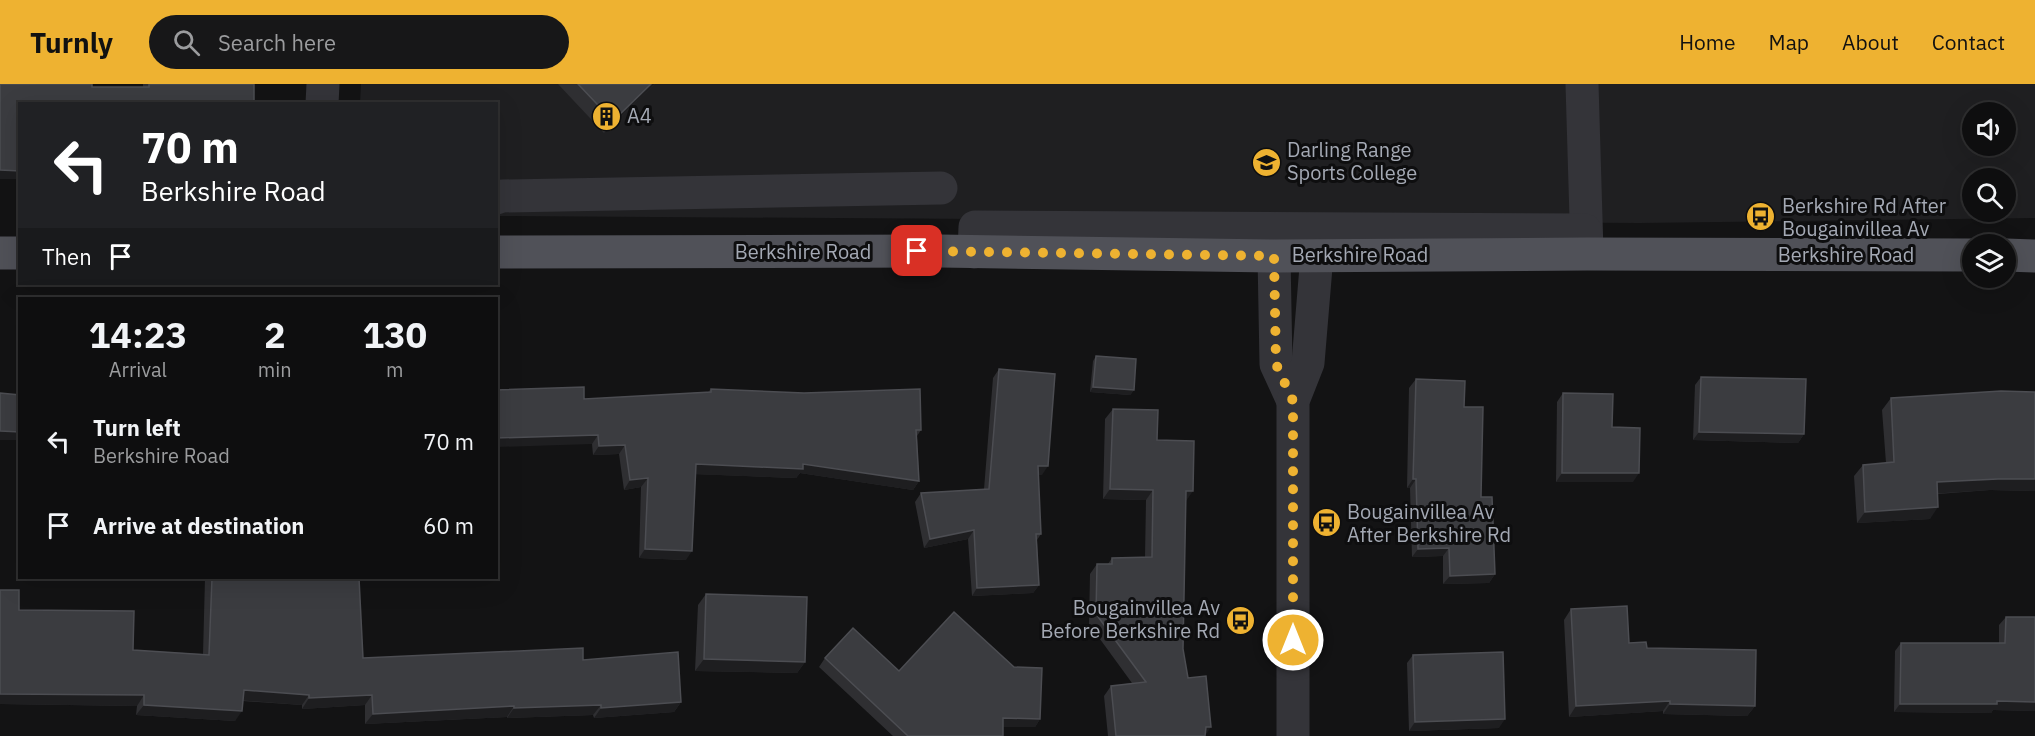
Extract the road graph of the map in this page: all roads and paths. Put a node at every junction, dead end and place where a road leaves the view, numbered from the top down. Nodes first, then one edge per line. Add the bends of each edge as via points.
1 (323, 84) edge
2 (1582, 84) edge
3 (322, 102) edge
4 (941, 188) dead end
5 (498, 197) edge
6 (1586, 242) junction
7 (498, 252) edge
8 (974, 252) junction
9 (0, 253) edge
10 (18, 253) edge
11 (1317, 255) junction
12 (1962, 255) edge
13 (2016, 255) edge
14 (1274, 256) junction
15 (2035, 256) edge
16 (1293, 401) junction
17 (1293, 736) edge

1 - 3 street
2 - 6 street
4 - 5 street
6 - 8 street via 975,227
6 - 11 main road, Berkshire Road
6 - 12 main road, Berkshire Road
7 - 8 main road, Berkshire Road
8 - 14 main road, Berkshire Road
9 - 10 main road
11 - 14 main road, Berkshire Road
11 - 16 street via 1308,363
13 - 15 main road
14 - 16 street via 1276,364
16 - 17 street

